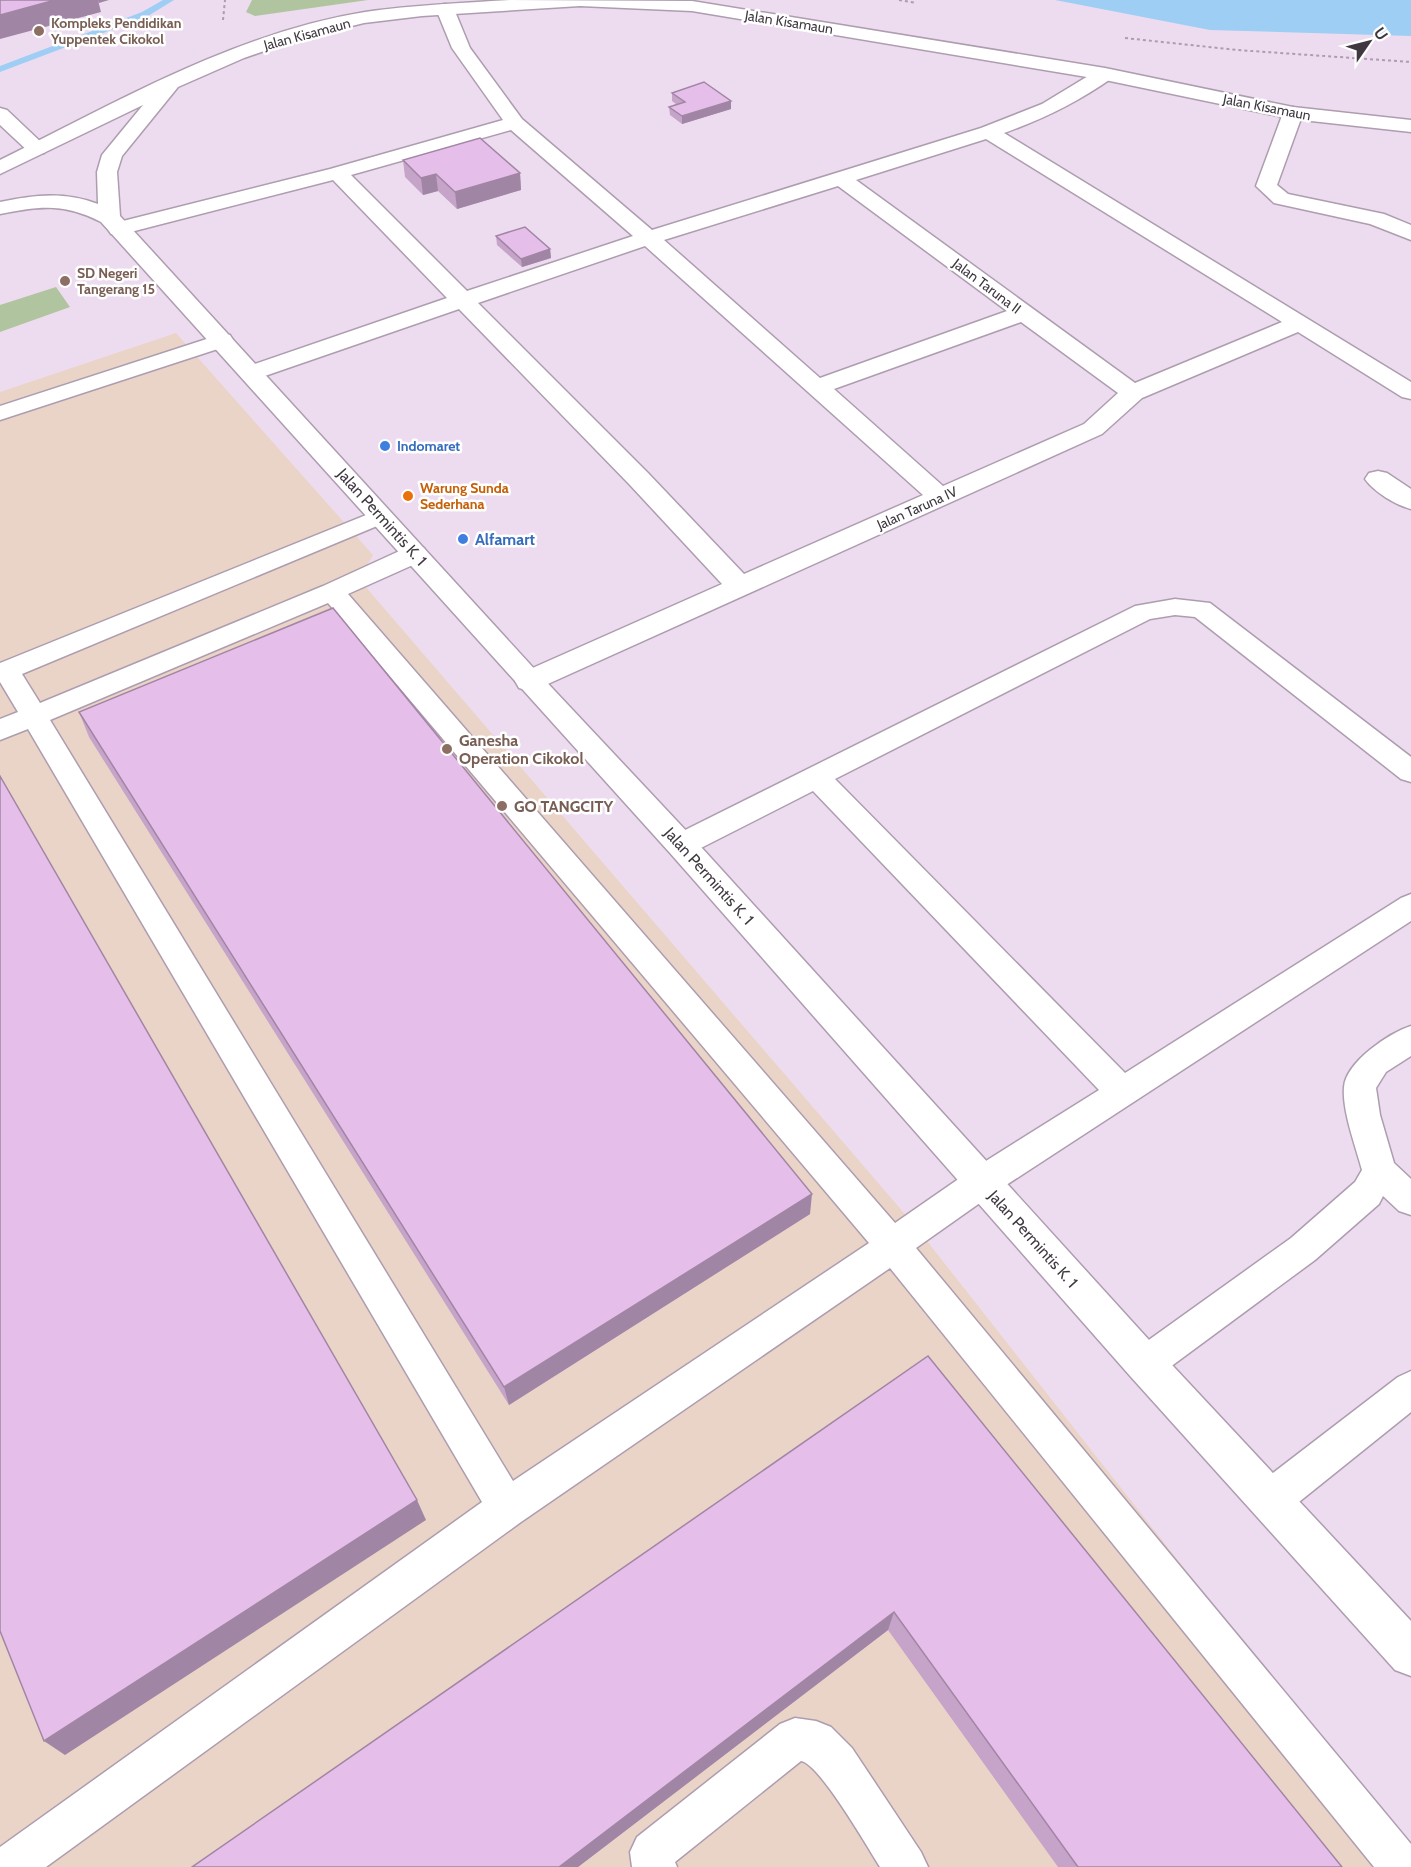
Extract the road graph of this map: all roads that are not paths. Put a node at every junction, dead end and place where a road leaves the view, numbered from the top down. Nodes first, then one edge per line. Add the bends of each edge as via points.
1 (445, 9) junction
2 (1105, 74) junction
3 (171, 83) junction
4 (1293, 113) junction
5 (0, 114) edge
6 (515, 123) junction
7 (1411, 126) edge
8 (988, 132) junction
9 (37, 149) junction
10 (0, 168) edge
11 (337, 173) junction
12 (842, 179) junction
13 (0, 208) edge
14 (114, 223) junction
15 (1411, 233) edge
16 (649, 238) junction
17 (462, 299) junction
18 (1023, 313) junction
19 (1298, 324) junction
20 (222, 340) junction
21 (252, 373) junction
22 (815, 388) junction
23 (1411, 392) edge
24 (1133, 393) junction
25 (0, 413) edge
26 (1378, 479) dead end
27 (940, 497) junction
28 (1411, 501) edge
29 (381, 516) junction
30 (415, 554) junction
31 (740, 586) junction
32 (332, 592) junction
33 (4, 672) edge
34 (529, 681) junction
35 (35, 715) junction
36 (0, 730) edge
37 (1411, 772) edge
38 (817, 778) junction
39 (681, 845) junction
40 (1411, 906) edge
41 (1411, 1040) edge
42 (1121, 1091) junction
43 (1379, 1171) junction
44 (982, 1182) junction
45 (1411, 1200) edge
46 (893, 1246) junction
47 (1145, 1364) junction
48 (1411, 1389) edge
49 (1270, 1500) junction
50 (507, 1508) junction
51 (1411, 1654) edge
52 (9, 1867) edge
53 (655, 1867) edge
54 (906, 1867) edge
55 (1402, 1867) edge

1 - 2 street, Jalan Kisamaun via 580,1 692,6
1 - 3 street, Jalan Kisamaun via 364,18 293,35
1 - 6 street via 461,48
2 - 4 street, Jalan Kisamaun
2 - 8 street via 1043,113
3 - 9 street, Jalan Kisamaun
3 - 14 street via 112,155 107,172
4 - 7 street, Jalan Kisamaun
4 - 15 street via 1266,186 1273,195 1376,219
5 - 9 street
6 - 11 street
6 - 16 street
8 - 12 street
8 - 19 street
9 - 10 street, Jalan Kisamaun
11 - 14 street
11 - 17 street
12 - 16 street
12 - 18 street, Jalan Taruna II
13 - 14 street via 48,200 74,201
14 - 20 street, Jalan Permintis K. 1
16 - 17 street
16 - 22 street
17 - 21 street
17 - 31 street
18 - 22 street
18 - 24 street, Jalan Taruna II
19 - 23 street
19 - 24 street, Jalan Taruna IV
20 - 21 street, Jalan Permintis K. 1
20 - 25 lane
21 - 29 street, Jalan Permintis K. 1
22 - 27 street
24 - 27 street, Jalan Taruna IV via 1093,429
26 - 28 street
27 - 31 street, Jalan Taruna IV
29 - 30 street, Jalan Permintis K. 1
29 - 33 lane
30 - 32 lane
30 - 34 street, Jalan Permintis K. 1
31 - 34 street, Jalan Taruna IV
32 - 35 lane
32 - 46 lane
33 - 35 lane
34 - 39 street, Jalan Permintis K. 1
35 - 36 lane
35 - 50 lane
37 - 38 lane via 1201,609 1175,607 1144,612
38 - 39 lane
38 - 42 lane
39 - 44 street, Jalan Permintis K. 1
40 - 42 lane
41 - 43 lane via 1375,1063 1360,1086
42 - 44 lane
43 - 45 lane
43 - 47 lane via 1367,1193 1303,1249
44 - 46 lane
44 - 47 street, Jalan Permintis K. 1
46 - 50 lane
46 - 55 lane
47 - 49 street, Jalan Permintis K. 1
48 - 49 lane
49 - 51 street, Jalan Permintis K. 1
50 - 52 lane
53 - 54 lane via 652,1852 795,1739 816,1742 837,1763

